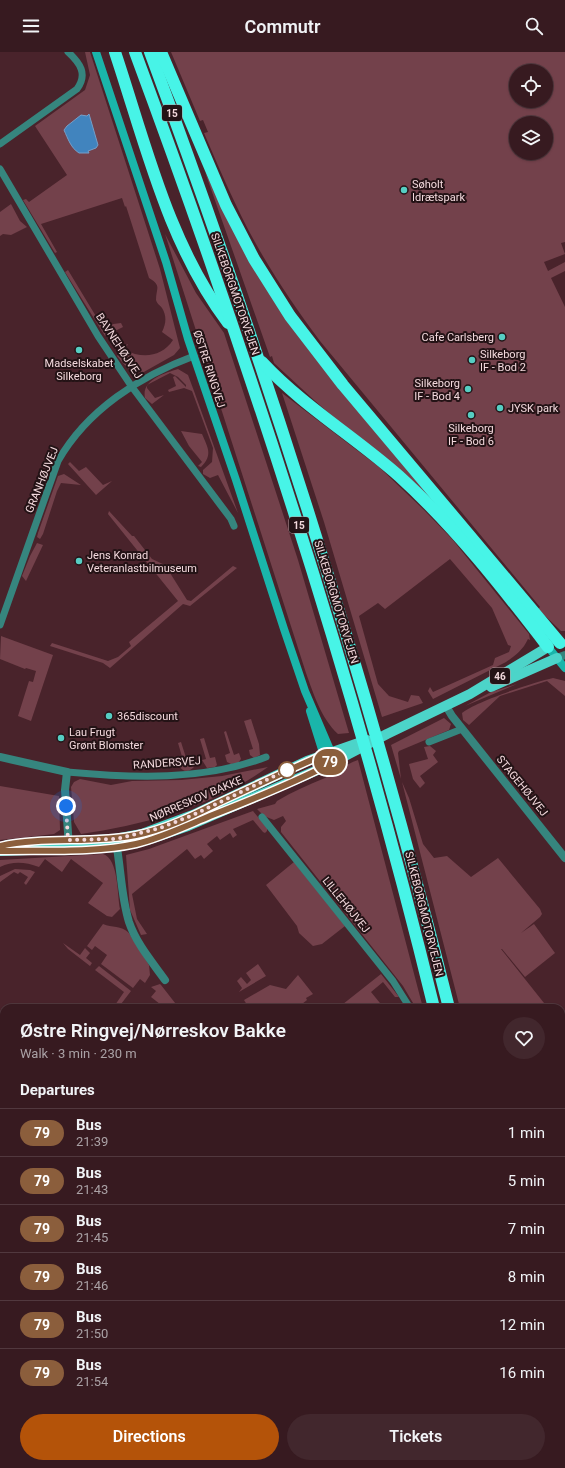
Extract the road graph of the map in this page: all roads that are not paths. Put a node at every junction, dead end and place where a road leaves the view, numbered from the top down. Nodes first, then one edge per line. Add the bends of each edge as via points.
1 (68, 52) edge
2 (96, 52) edge
3 (116, 52) edge
4 (135, 52) edge
5 (150, 52) edge
6 (162, 52) edge
7 (0, 144) edge
8 (0, 169) edge
9 (194, 356) junction
10 (132, 387) junction
11 (234, 526) dead end
12 (0, 625) edge
13 (561, 650) edge
14 (565, 668) edge
15 (470, 694) junction
16 (446, 706) junction
17 (462, 729) junction
18 (429, 742) dead end
19 (0, 757) edge
20 (266, 757) dead end
21 (328, 758) junction
22 (68, 772) junction
23 (262, 817) dead end
24 (116, 843) junction
25 (68, 845) junction
26 (0, 846) edge
27 (0, 851) edge
28 (565, 858) edge
29 (165, 980) dead end
30 (407, 1004) edge
31 (433, 1004) edge
32 (448, 1004) edge

1 - 7 street via 77,60 83,71 81,83
2 - 9 main road, ØSTRE RINGVEJ via 166,262
3 - 13 highway via 181,246 198,278 237,335 291,390 354,438 439,515
4 - 31 highway, SILKEBORGMOTORVEJEN / 15 via 241,348 308,552 388,830
5 - 32 highway, SILKEBORGMOTORVEJEN / 15 via 270,388 299,480 373,722
6 - 13 highway via 226,205 254,259 290,316
8 - 10 street, BAVNEHØJVEJ via 98,336
9 - 10 street, GRANHØJVEJ via 168,366
9 - 21 main road, ØSTRE RINGVEJ
10 - 11 street, BAVNEHØJVEJ via 232,519
10 - 12 street, GRANHØJVEJ via 89,419 68,444 58,461
13 - 14 main road
13 - 15 main road, NØRRESKOV BAKKE / 46
13 - 15 main road, NØRRESKOV BAKKE / 46 via 513,679
15 - 16 main road, NØRRESKOV BAKKE / 46
16 - 17 street, STAGEHØJVEJ
16 - 21 main road, NØRRESKOV BAKKE / 46 via 386,735
17 - 18 street
17 - 28 street, STAGEHØJVEJ
19 - 22 street, RANDERSVEJ
20 - 22 street, RANDERSVEJ via 221,770 166,776 125,777
21 - 24 main road, NØRRESKOV BAKKE / 46 via 287,770 180,820
21 - 24 main road, NØRRESKOV BAKKE / 46 via 291,783 201,820 147,840
22 - 25 street via 65,790
23 - 30 street, LILLEHØJVEJ via 393,981
24 - 25 main road, NØRRESKOV BAKKE / 46
24 - 29 street via 129,923 139,943
25 - 26 main road, NØRRESKOV BAKKE / 46
25 - 27 main road, NØRRESKOV BAKKE / 46

